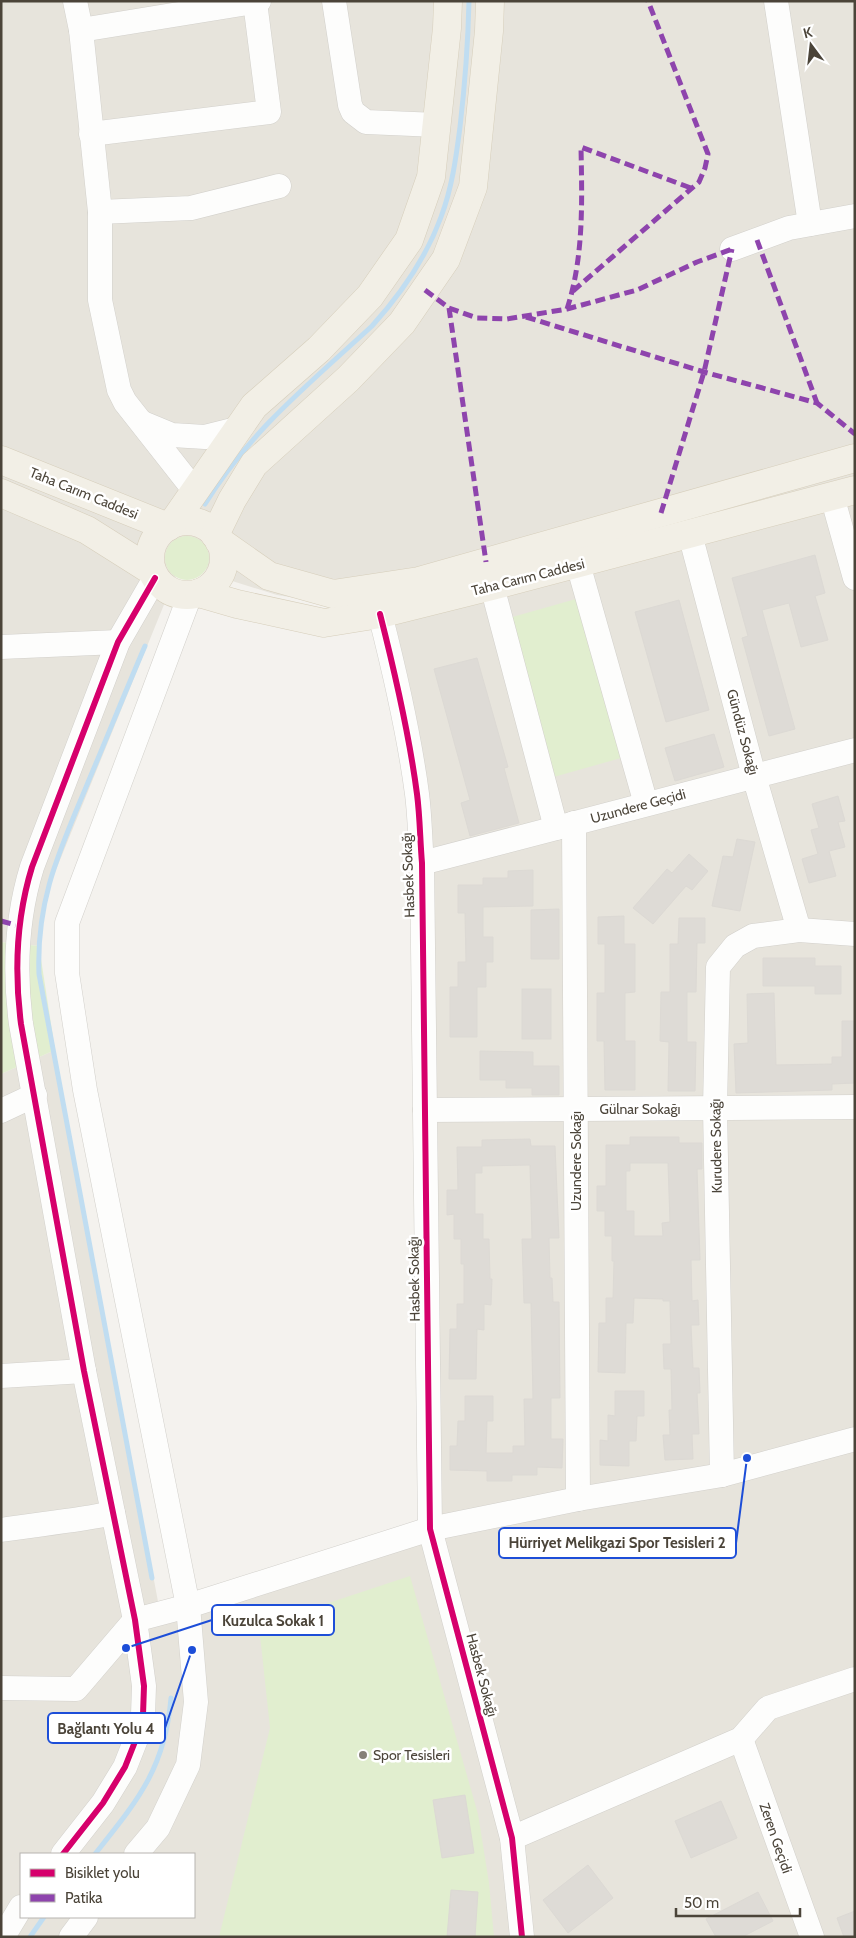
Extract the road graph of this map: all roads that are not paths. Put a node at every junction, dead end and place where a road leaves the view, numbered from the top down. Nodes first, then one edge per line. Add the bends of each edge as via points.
1 (75, 1) edge
2 (334, 1) edge
3 (448, 1) edge
4 (490, 1) edge
5 (776, 1) edge
6 (257, 2) edge
7 (81, 30) junction
8 (437, 125) junction
9 (91, 134) junction
10 (279, 186) dead end
11 (100, 212) junction
12 (855, 216) edge
13 (810, 224) junction
14 (732, 249) dead end
15 (141, 422) junction
16 (238, 429) junction
17 (855, 458) edge
18 (1, 460) edge
19 (194, 491) junction
20 (1, 493) edge
21 (844, 493) edge
22 (170, 526) junction
23 (690, 534) junction
24 (217, 538) junction
25 (578, 564) junction
26 (154, 575) junction
27 (855, 578) edge
28 (492, 586) junction
29 (195, 594) junction
30 (380, 614) junction
31 (118, 642) junction
32 (1, 647) edge
33 (855, 750) edge
34 (754, 776) junction
35 (646, 804) junction
36 (565, 825) junction
37 (422, 863) junction
38 (800, 930) junction
39 (855, 934) edge
40 (35, 1095) junction
41 (855, 1107) edge
42 (715, 1108) junction
43 (576, 1109) junction
44 (425, 1110) junction
45 (1, 1111) edge
46 (84, 1372) junction
47 (1, 1376) edge
48 (855, 1439) edge
49 (722, 1475) junction
50 (578, 1498) junction
51 (113, 1513) junction
52 (430, 1529) junction
53 (1, 1530) edge
54 (188, 1606) junction
55 (135, 1620) junction
56 (855, 1679) edge
57 (1, 1688) edge
58 (741, 1738) junction
59 (512, 1838) junction
60 (64, 1853) edge
61 (137, 1853) edge
62 (20, 1909) edge
63 (85, 1918) edge
64 (803, 1934) edge
65 (3, 1937) edge
66 (71, 1937) edge
67 (522, 1937) edge

1 - 7 street
2 - 8 street via 353,112 366,122
3 - 8 main road
4 - 24 main road via 473,187 446,259 402,323 348,379 254,464 232,500
5 - 13 street
6 - 7 street
6 - 9 street via 269,112
7 - 9 street
8 - 16 main road via 431,177 409,240 370,296 319,348 254,406
9 - 11 street
10 - 11 street via 191,208
11 - 15 street via 100,300 119,390
12 - 13 street
13 - 14 street via 789,228
15 - 16 street via 172,435 205,437
15 - 19 street
16 - 19 main road
17 - 24 main road, Taha Carım Caddesi via 419,580 332,594 269,576
18 - 22 main road, Taha Carım Caddesi
19 - 22 main road
20 - 26 main road via 87,530
21 - 23 main road, Taha Carım Caddesi
21 - 27 street
22 - 24 main road via 183,521 195,522
22 - 26 main road via 158,535 152,546 150,559
23 - 25 main road, Taha Carım Caddesi
23 - 34 street, Gündüz Sokağı
24 - 29 main road via 224,552 219,577 210,587
25 - 28 main road, Taha Carım Caddesi
25 - 35 street
26 - 29 main road via 171,592
26 - 31 street
28 - 30 main road, Taha Carım Caddesi
28 - 36 street, Uzundere Sokağı
29 - 30 main road, Taha Carım Caddesi via 324,623
29 - 54 street via 67,923 67,972 85,1090
30 - 37 street, Hasbek Sokağı via 411,753
31 - 32 street
31 - 40 street via 32,867 22,906 16,955 17,981
33 - 34 street, Uzundere Geçidi
34 - 35 street, Uzundere Geçidi
34 - 38 street, Gündüz Sokağı
35 - 36 street, Uzundere Geçidi
36 - 37 street, Uzundere Geçidi
36 - 43 street, Uzundere Sokağı
37 - 44 street, Hasbek Sokağı
38 - 39 street, Kurudere Sokağı
38 - 42 street, Kurudere Sokağı via 744,940 728,952 718,967
40 - 45 street
40 - 46 street
41 - 42 street, Gülnar Sokağı
42 - 43 street, Gülnar Sokağı
42 - 49 street, Kurudere Sokağı
43 - 44 street, Gülnar Sokağı
43 - 50 street, Uzundere Sokağı
44 - 52 street, Hasbek Sokağı
46 - 47 street
46 - 51 street
48 - 49 street
49 - 50 street
50 - 52 street
51 - 53 street via 77,1521
51 - 55 street
52 - 54 street
52 - 59 street, Hasbek Sokağı
54 - 55 street
54 - 61 street via 196,1702 188,1765 158,1828
55 - 57 street via 76,1688
55 - 60 street via 144,1686 140,1729 115,1785
56 - 58 street via 768,1708
58 - 59 street
58 - 64 street, Zeren Geçidi
59 - 67 street, Hasbek Sokağı
62 - 65 street
63 - 66 street

